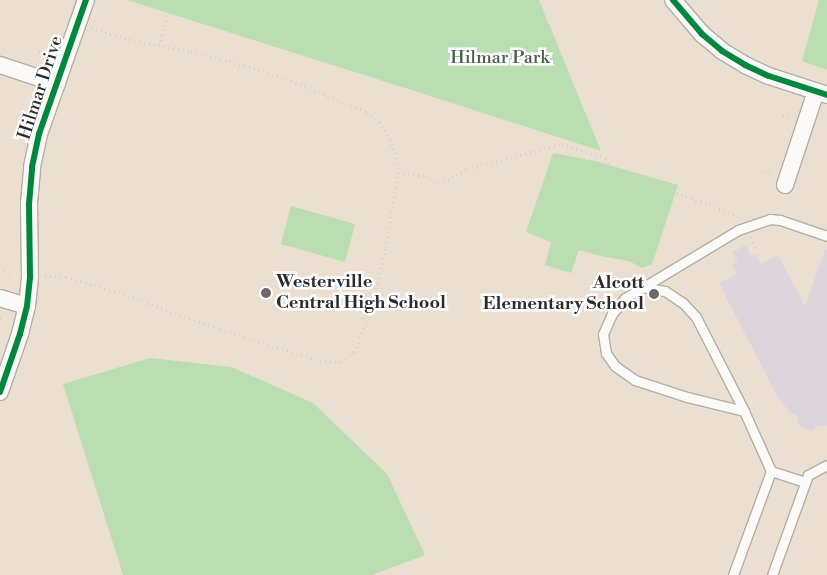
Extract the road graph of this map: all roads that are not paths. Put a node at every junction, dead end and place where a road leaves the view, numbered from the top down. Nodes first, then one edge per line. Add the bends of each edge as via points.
1 (86, 0) edge
2 (674, 0) edge
3 (0, 65) edge
4 (58, 84) junction
5 (822, 93) edge
6 (785, 184) dead end
7 (827, 236) edge
8 (642, 287) junction
9 (0, 298) edge
10 (26, 306) junction
11 (0, 392) edge
12 (744, 411) junction
13 (827, 465) edge
14 (770, 471) junction
15 (805, 482) junction
16 (733, 575) edge
17 (772, 575) edge

1 - 4 street, Hilmar Drive
2 - 5 street via 702,34 722,51 769,76
3 - 4 street
4 - 10 street, Hilmar Drive via 32,167 30,277
5 - 6 street
7 - 8 lane via 770,219 746,227
8 - 12 lane via 665,291 683,302 696,317
8 - 12 lane via 625,298 612,314 603,334 606,354 615,366 636,380
9 - 10 street
10 - 11 street, Hilmar Drive
12 - 14 lane
13 - 15 lane via 811,472
14 - 15 lane
14 - 16 lane
15 - 17 lane

